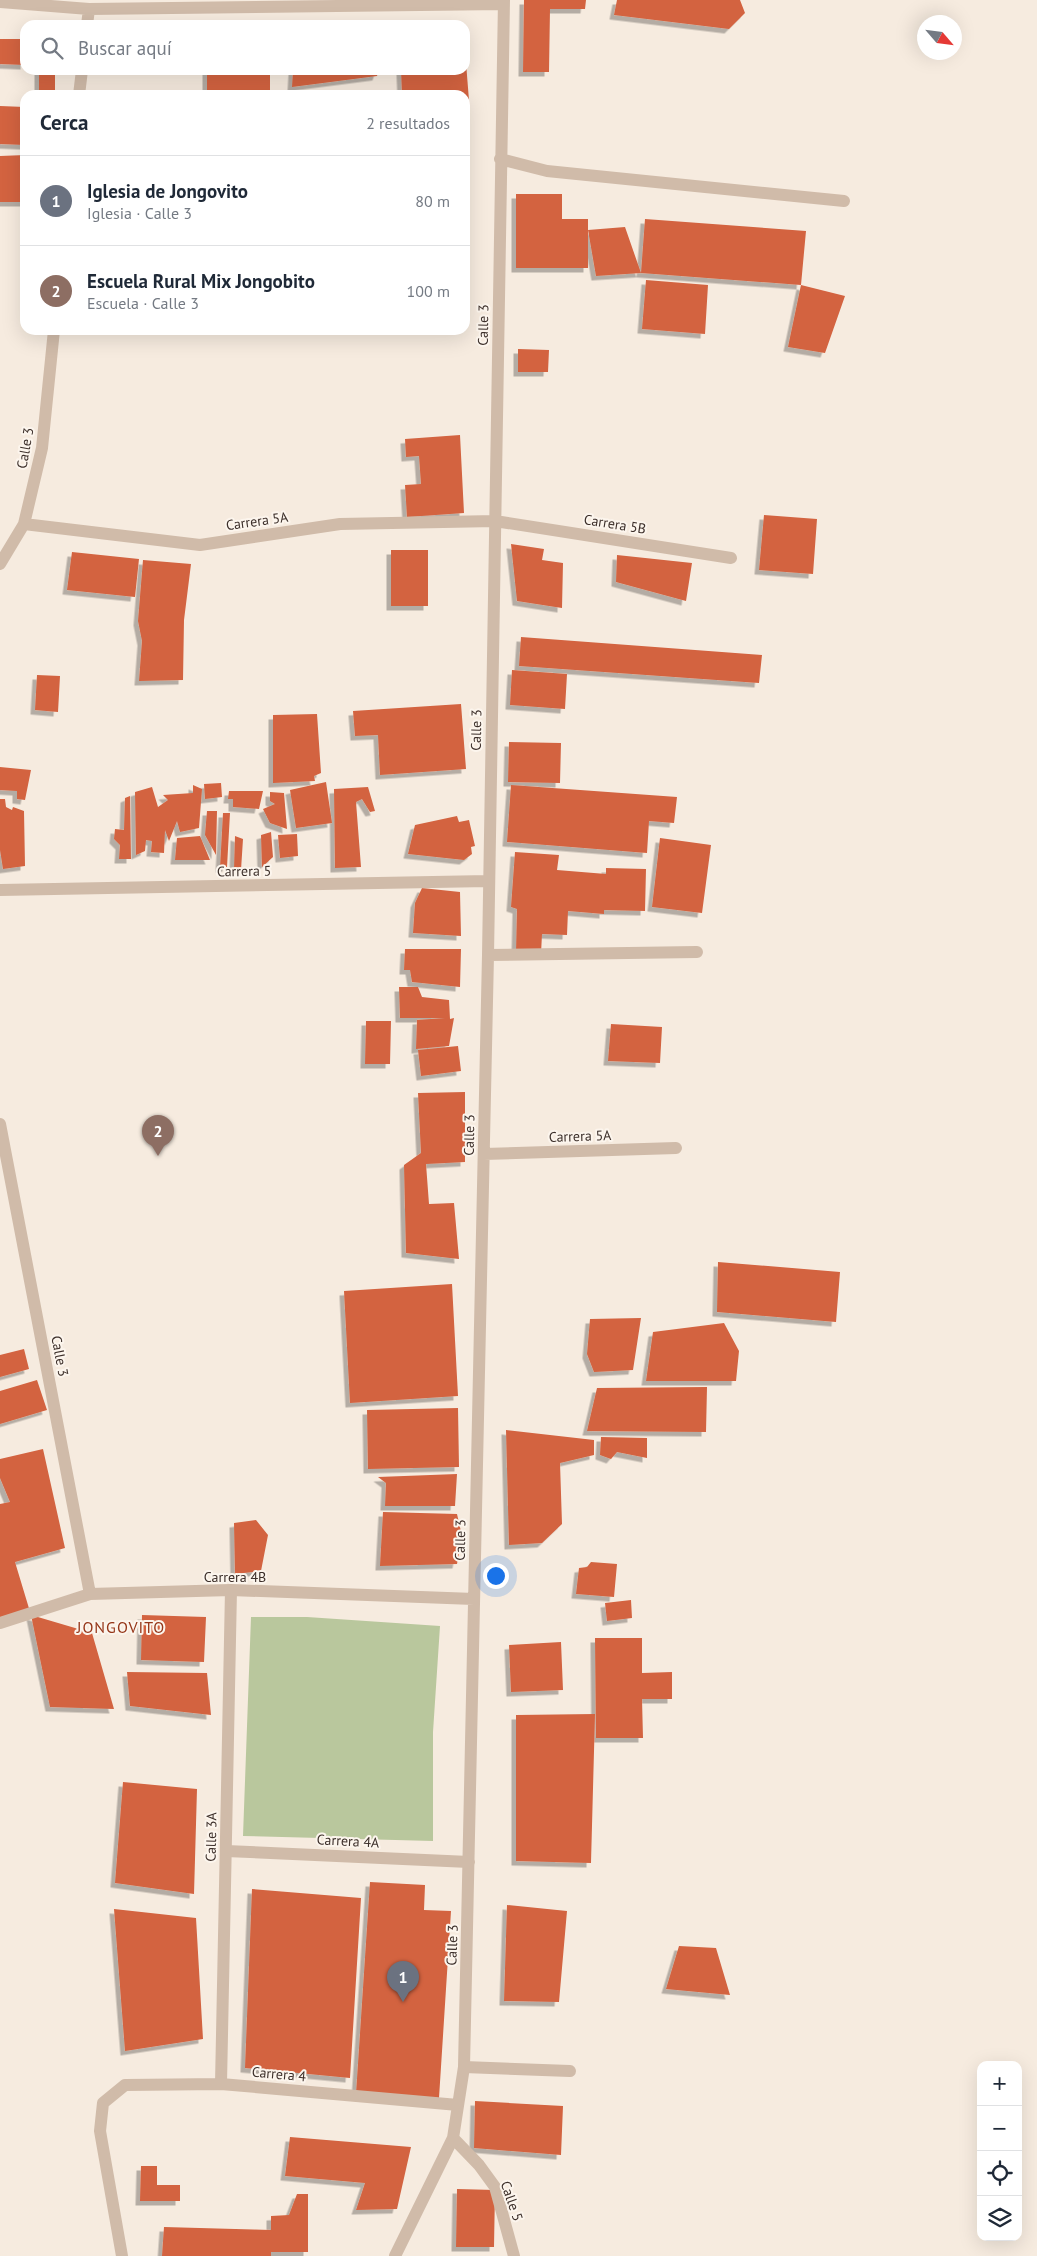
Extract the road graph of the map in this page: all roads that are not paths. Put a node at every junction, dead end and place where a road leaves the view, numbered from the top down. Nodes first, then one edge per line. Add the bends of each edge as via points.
1 (0, 2) edge
2 (503, 2) edge
3 (89, 9) junction
4 (88, 20) edge
5 (82, 75) edge
6 (80, 90) edge
7 (500, 160) junction
8 (844, 201) dead end
9 (53, 335) edge
10 (495, 521) junction
11 (24, 524) junction
12 (731, 558) dead end
13 (0, 564) edge
14 (488, 881) junction
15 (0, 890) edge
16 (697, 952) dead end
17 (488, 955) junction
18 (0, 1124) edge
19 (676, 1148) dead end
20 (484, 1154) junction
21 (231, 1590) junction
22 (90, 1594) junction
23 (474, 1599) junction
24 (0, 1623) edge
25 (226, 1851) junction
26 (470, 1862) junction
27 (464, 2067) junction
28 (570, 2071) dead end
29 (221, 2084) junction
30 (458, 2105) junction
31 (453, 2138) junction
32 (122, 2256) edge
33 (395, 2256) edge
34 (514, 2256) edge

1 - 3 street
2 - 3 street
2 - 7 street, Calle 3
3 - 4 street
5 - 6 street
7 - 8 street via 547,171
7 - 10 street, Calle 3
9 - 11 street, Calle 3 via 42,448
10 - 11 street, Carrera 5A via 340,524 200,545
10 - 12 street, Carrera 5B
10 - 14 street, Calle 3
11 - 13 street, Calle 3
14 - 15 street, Carrera 5
14 - 17 street, Calle 3
16 - 17 street
17 - 20 street, Calle 3
18 - 22 street, Calle 3
19 - 20 street, Carrera 5A
20 - 23 street, Calle 3
21 - 22 street, Carrera 4B
21 - 23 street, Carrera 4B
21 - 25 street, Calle 3A
22 - 24 street, Carrera 4B
23 - 26 street, Calle 3
25 - 26 street, Carrera 4A
25 - 29 street, Calle 3A
26 - 27 street, Calle 3
27 - 28 street
27 - 30 street, Calle 3
29 - 30 street, Carrera 4
29 - 32 street, Carrera 4 via 125,2085 104,2102 100,2132
30 - 31 street, Calle 3
31 - 33 street, Calle 3
31 - 34 street, Calle 5 via 479,2165 495,2188

